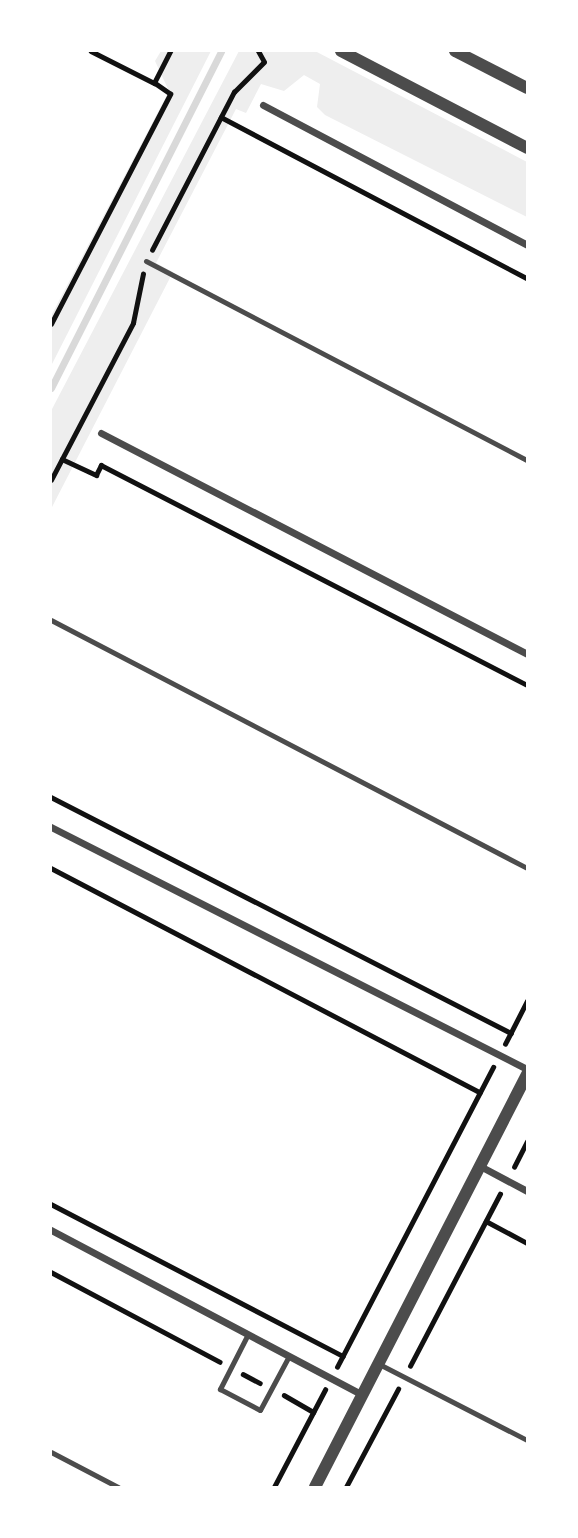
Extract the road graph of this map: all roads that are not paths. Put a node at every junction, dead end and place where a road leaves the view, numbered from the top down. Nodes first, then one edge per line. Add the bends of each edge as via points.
1 (341, 51) edge
2 (455, 51) edge
3 (527, 88) edge
4 (263, 105) dead end
5 (527, 148) edge
6 (527, 245) edge
7 (146, 261) dead end
8 (101, 433) dead end
9 (527, 460) edge
10 (51, 620) edge
11 (527, 654) edge
12 (51, 827) edge
13 (527, 868) edge
14 (527, 1071) edge
15 (480, 1166) junction
16 (527, 1191) edge
17 (51, 1230) edge
18 (248, 1334) junction
19 (289, 1356) junction
20 (379, 1364) junction
21 (363, 1395) junction
22 (527, 1440) edge
23 (51, 1452) edge
24 (118, 1487) edge
25 (315, 1487) edge

1 - 5 street
2 - 3 street
4 - 6 street
7 - 9 lane
8 - 11 street
10 - 13 lane
12 - 14 street
14 - 15 street
15 - 16 street
15 - 20 street
17 - 18 street
18 - 19 street
18 - 19 lane via 220,1389 260,1410
19 - 21 street
20 - 21 street
20 - 22 lane
21 - 25 street
23 - 24 lane

